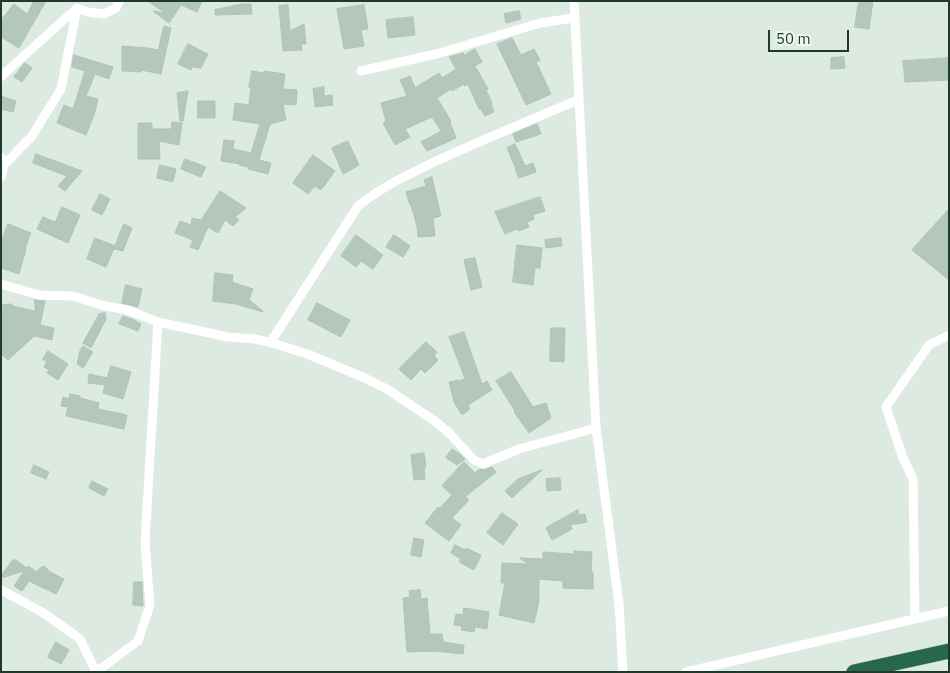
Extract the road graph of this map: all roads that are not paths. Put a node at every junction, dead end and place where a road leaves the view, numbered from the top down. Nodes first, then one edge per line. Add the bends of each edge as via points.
1 (118, 1) edge
2 (574, 1) edge
3 (77, 8) junction
4 (574, 18) junction
5 (361, 72) dead end
6 (1, 77) edge
7 (578, 100) junction
8 (3, 161) edge
9 (1, 177) edge
10 (1, 284) edge
11 (158, 322) junction
12 (949, 335) edge
13 (270, 343) junction
14 (596, 428) junction
15 (1, 590) edge
16 (949, 611) edge
17 (914, 619) junction
18 (949, 651) edge
19 (96, 672) edge
20 (623, 672) edge
21 (686, 672) edge
22 (854, 672) edge

1 - 3 street via 116,8 104,14
2 - 4 street
3 - 6 street
3 - 8 street via 61,89 32,136
4 - 5 street via 540,23 440,53
4 - 7 street
7 - 13 street via 453,153 370,196 358,206
7 - 14 street
8 - 9 street
10 - 11 street via 39,295 73,296
11 - 13 street
11 - 19 street via 144,542 150,605 138,641
12 - 17 street via 929,345 886,407 913,479
13 - 14 street via 310,355 387,389 436,422 482,464 519,449
14 - 20 street via 619,604
15 - 19 street via 42,612 80,639
16 - 17 street
17 - 21 street
18 - 22 highway

